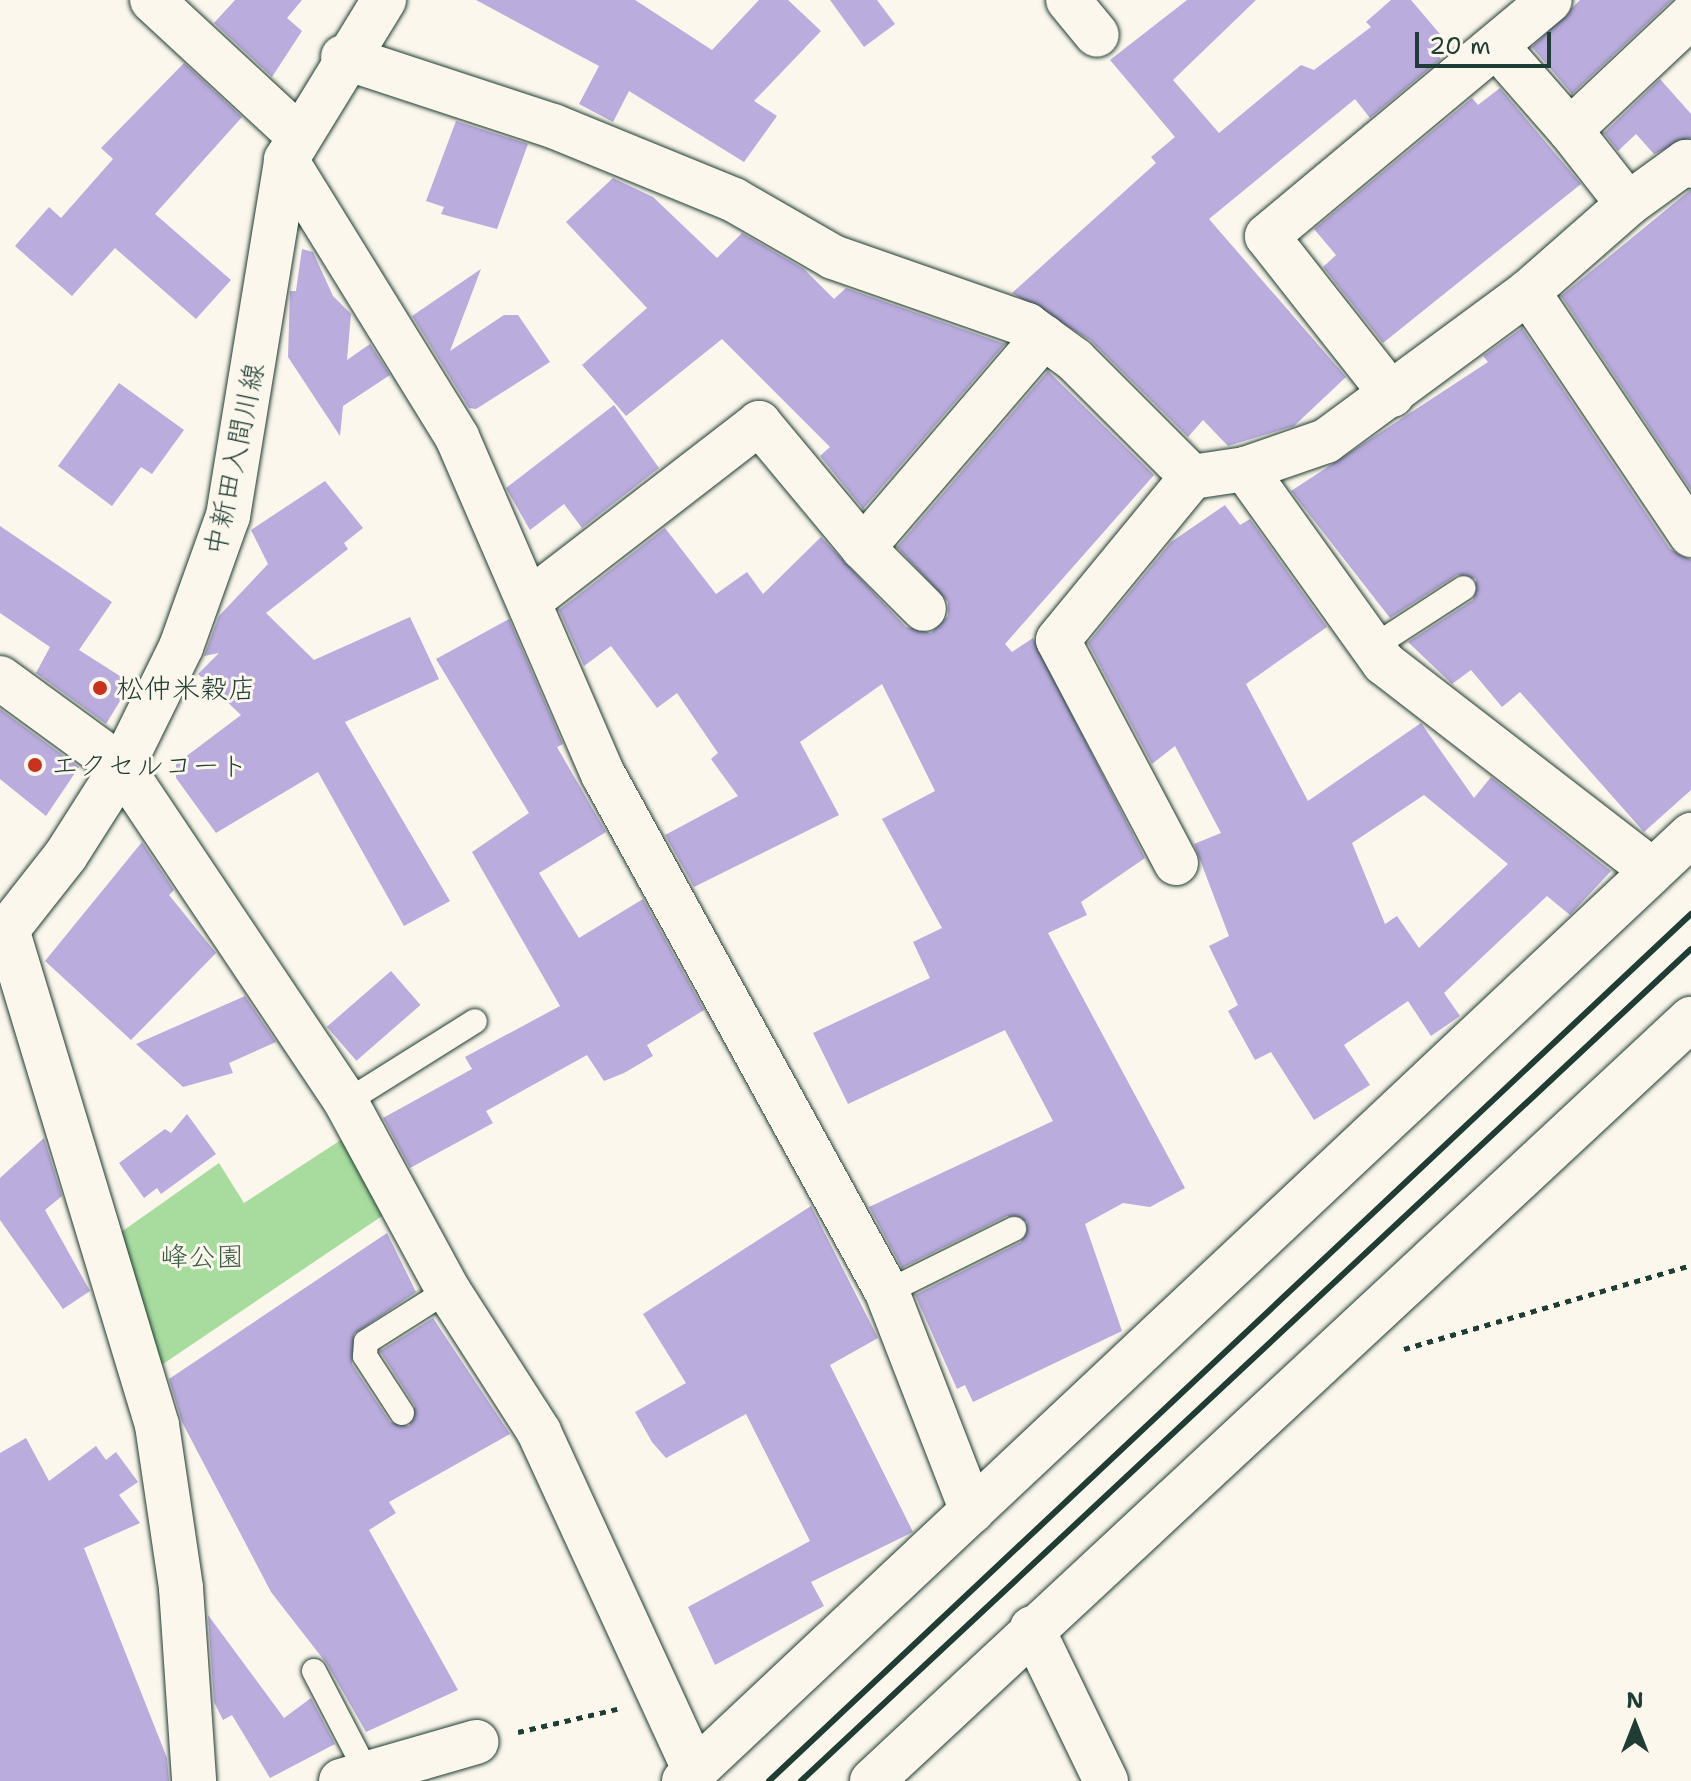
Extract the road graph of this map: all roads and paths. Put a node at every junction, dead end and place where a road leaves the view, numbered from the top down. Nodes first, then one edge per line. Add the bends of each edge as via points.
1 (152, 0) edge
2 (384, 0) edge
3 (1068, 0) edge
4 (1550, 0) edge
5 (1691, 16) edge
6 (1097, 35) dead end
7 (1499, 49) junction
8 (343, 57) junction
9 (1570, 130) junction
10 (292, 148) junction
11 (1691, 166) edge
12 (1628, 204) junction
13 (1528, 292) junction
14 (1044, 337) junction
15 (1392, 395) junction
16 (1245, 469) junction
17 (1192, 477) junction
18 (1691, 535) edge
19 (863, 548) junction
20 (1464, 588) dead end
21 (529, 601) junction
22 (924, 609) dead end
23 (1373, 647) junction
24 (0, 678) edge
25 (122, 767) junction
26 (1691, 835) edge
27 (1176, 863) dead end
28 (1652, 870) junction
29 (4, 934) edge
30 (1691, 1019) edge
31 (475, 1021) dead end
32 (346, 1102) junction
33 (1014, 1229) dead end
34 (1691, 1265) edge
35 (448, 1290) junction
36 (887, 1292) junction
37 (1387, 1354) dead end
38 (402, 1413) dead end
39 (972, 1511) junction
40 (1032, 1628) junction
41 (314, 1671) dead end
42 (661, 1698) junction
43 (476, 1742) joint
44 (353, 1775) edge
45 (689, 1776) edge
46 (194, 1781) edge
47 (872, 1781) edge
48 (1106, 1781) edge

1 - 10 street
2 - 8 street, 中新田入間川線
3 - 6 street
4 - 7 street
5 - 9 street
7 - 9 street
7 - 15 street via 1267,236
8 - 10 street, 中新田入間川線
8 - 14 street via 553,126 734,200 833,257
9 - 12 street
10 - 21 street via 457,437
10 - 25 street, 中新田入間川線 via 228,516 181,647
11 - 12 street via 1686,162
12 - 13 street
13 - 15 street
13 - 18 street
14 - 17 street
14 - 19 street
15 - 16 street via 1326,441
16 - 17 street
16 - 23 street
17 - 27 street via 1058,640
19 - 21 street via 759,423
19 - 22 street
20 - 23 lane
21 - 36 street via 604,776
23 - 28 street via 1384,663
24 - 25 street
25 - 29 street, 中新田入間川線 via 66,855
25 - 32 street
26 - 28 street
28 - 39 street
29 - 46 street via 157,1425 181,1588
30 - 40 street
31 - 32 lane
32 - 35 street
33 - 36 lane
34 - 37 path
35 - 38 lane via 366,1342 365,1356
35 - 42 street via 539,1432
36 - 39 street
39 - 45 street
40 - 47 street
40 - 48 street
41 - 44 lane
42 - 43 path
42 - 45 street
43 - 44 street

